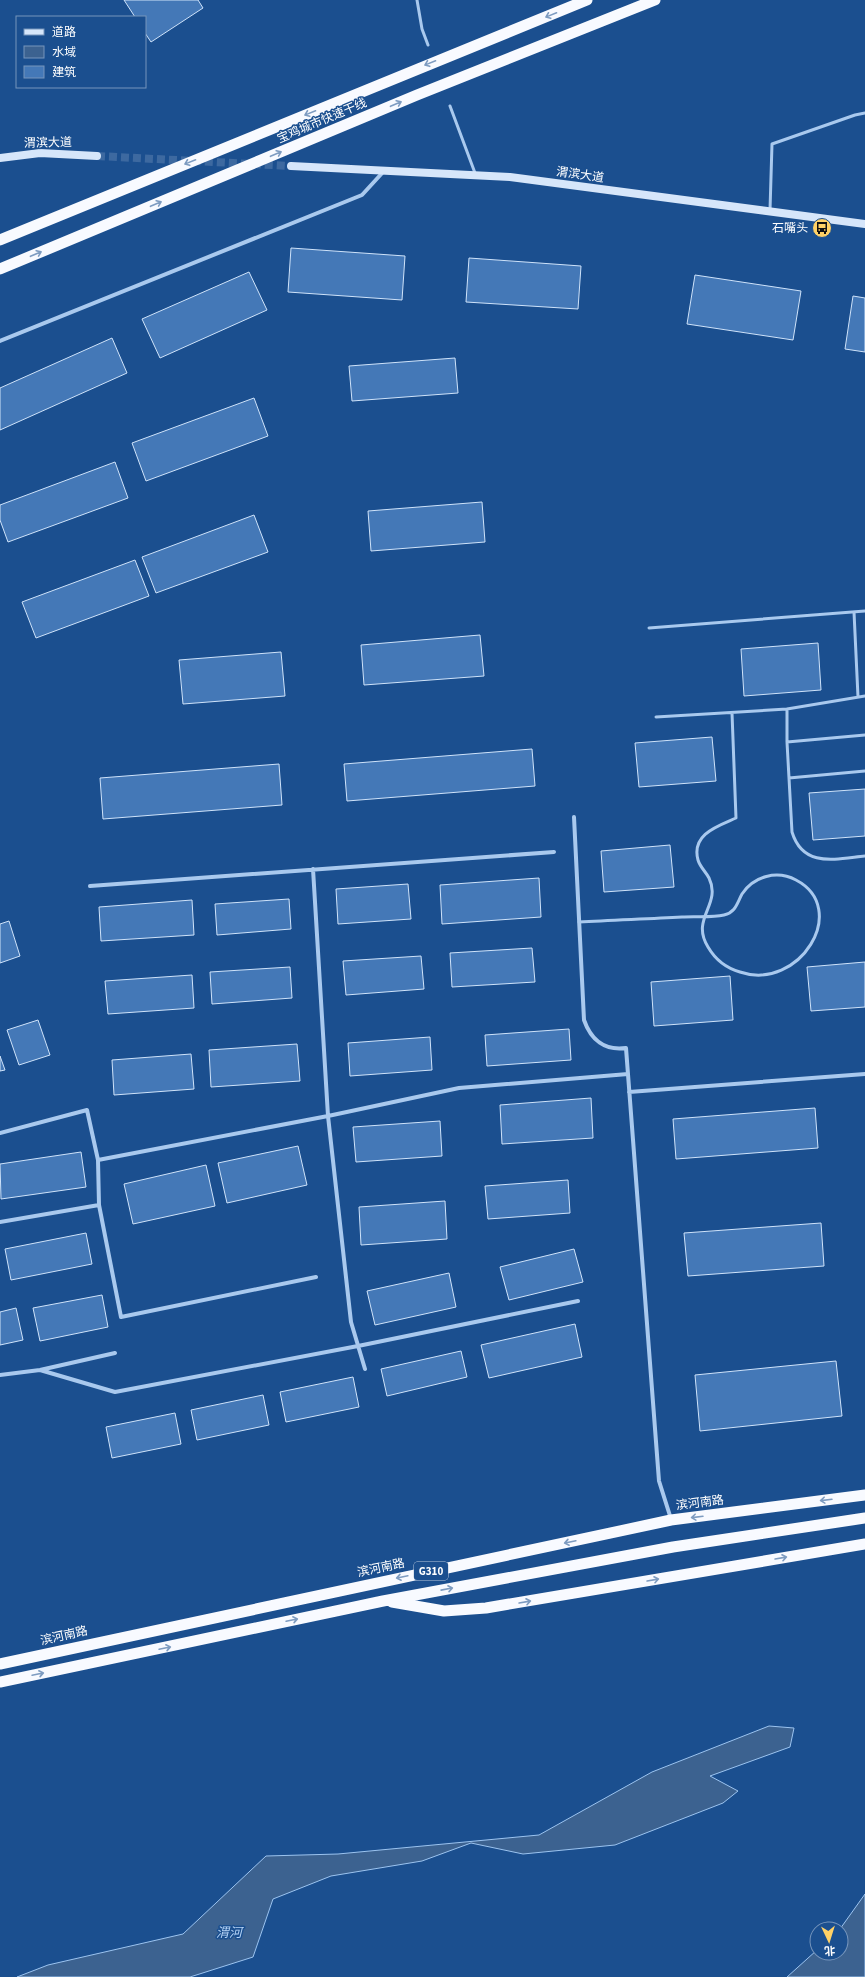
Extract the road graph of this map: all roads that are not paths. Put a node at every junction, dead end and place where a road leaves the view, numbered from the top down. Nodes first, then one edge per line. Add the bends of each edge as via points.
1 (416, 0) edge
2 (587, 0) edge
3 (655, 0) edge
4 (428, 45) dead end
5 (450, 106) dead end
6 (865, 113) edge
7 (97, 156) tunnel mouth
8 (0, 158) edge
9 (291, 166) tunnel mouth
10 (384, 170) junction
11 (476, 176) junction
12 (770, 212) junction
13 (865, 224) edge
14 (0, 240) edge
15 (0, 269) edge
16 (0, 341) edge
17 (854, 612) junction
18 (865, 612) edge
19 (649, 628) dead end
20 (865, 696) edge
21 (858, 697) junction
22 (787, 709) junction
23 (732, 713) junction
24 (656, 717) dead end
25 (865, 735) edge
26 (787, 742) junction
27 (865, 771) edge
28 (789, 778) junction
29 (574, 817) dead end
30 (554, 852) dead end
31 (865, 856) edge
32 (313, 869) junction
33 (90, 886) dead end
34 (703, 916) junction
35 (579, 922) junction
36 (628, 1074) junction
37 (865, 1074) edge
38 (629, 1092) junction
39 (328, 1116) junction
40 (0, 1133) edge
41 (98, 1160) junction
42 (98, 1205) junction
43 (0, 1222) edge
44 (316, 1277) dead end
45 (578, 1301) dead end
46 (358, 1346) junction
47 (115, 1353) dead end
48 (365, 1368) dead end
49 (40, 1370) junction
50 (0, 1375) edge
51 (865, 1495) edge
52 (865, 1518) edge
53 (671, 1520) junction
54 (865, 1544) edge
55 (383, 1601) junction
56 (0, 1664) edge
57 (0, 1682) edge

1 - 4 lane
2 -> 14 highway, 宝鸡城市快速干线
15 -> 3 highway, 宝鸡城市快速干线 via 417,95
5 - 11 lane
6 - 12 lane via 772,144
7 - 8 main road, 渭滨大道 via 40,153
9 - 10 main road, 渭滨大道
10 - 11 main road, 渭滨大道
10 - 16 street via 362,195
11 - 12 main road, 渭滨大道 via 510,177
12 - 13 main road, 渭滨大道
17 - 18 lane
17 - 19 lane
17 - 21 lane
20 - 21 lane
21 - 22 lane
22 - 23 lane
22 - 26 lane
23 - 24 lane
23 - 34 lane via 736,818 710,829 704,834 698,848 698,860 708,878 712,894
25 - 26 lane
26 - 28 lane
27 - 28 lane
28 - 31 lane via 792,832 803,851 824,860
29 - 35 street
30 - 32 street
32 - 33 street
32 - 39 street
34 - 34 lane via 706,945 716,958 734,970 755,975 777,972 798,961 812,943 818,921 816,903 806,888 792,878 777,875 762,878 747,887 735,909 724,915
34 - 35 lane
35 - 36 street via 584,1020 592,1036 599,1042 612,1048 626,1048
36 - 38 street
36 - 39 street via 459,1088
37 - 38 street
38 - 53 street via 659,1481
39 - 41 street
39 - 46 street via 351,1322
40 - 41 street via 87,1110
41 - 42 street
42 - 43 street
42 - 44 street via 122,1317
45 - 46 street
46 - 48 street
46 - 49 street via 115,1392
47 - 49 street
49 - 50 street
51 -> 53 highway, 滨河南路 / G310
55 -> 52 highway, G310 via 673,1547
53 -> 56 highway, 滨河南路 / G310
55 -> 54 highway via 444,1610 486,1608
57 -> 55 highway, G310

